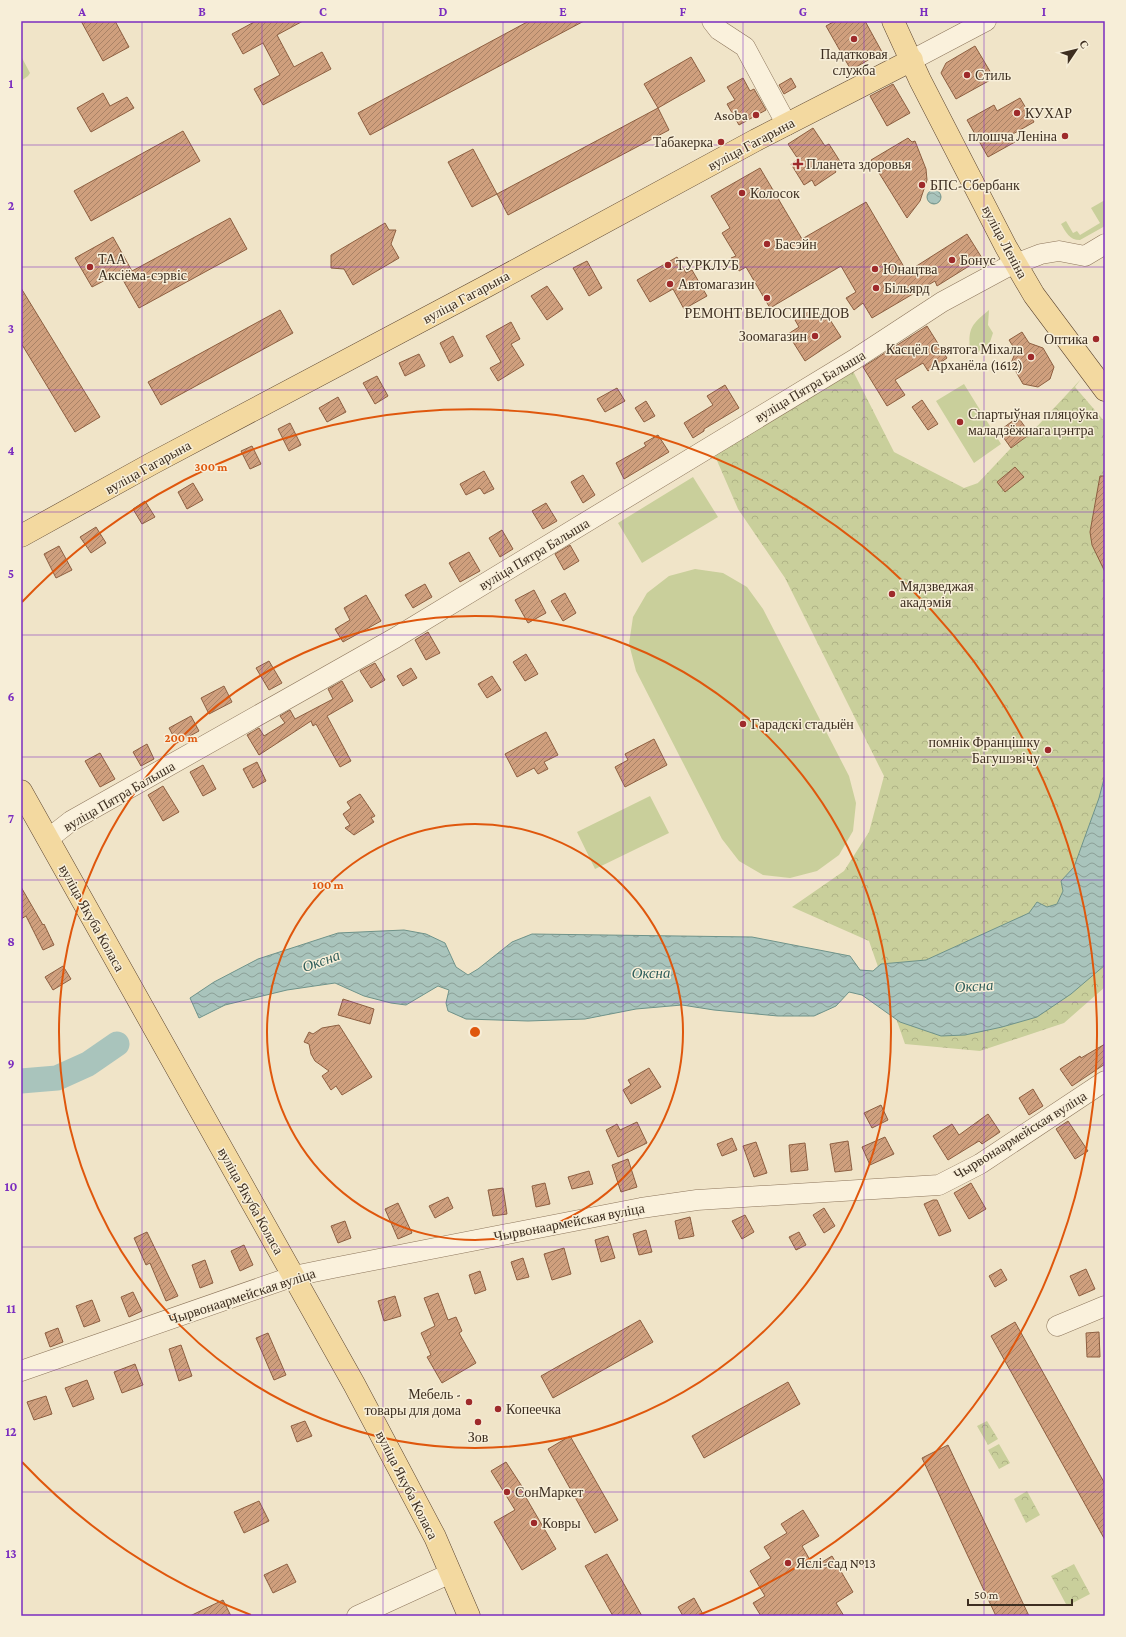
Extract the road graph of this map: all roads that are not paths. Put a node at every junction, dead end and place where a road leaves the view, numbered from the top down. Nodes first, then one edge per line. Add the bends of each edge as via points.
1 (712, 21) edge
2 (986, 21) edge
3 (900, 24) edge
4 (912, 60) junction
5 (787, 125) junction
6 (1105, 244) edge
7 (1015, 263) junction
8 (1105, 390) edge
9 (21, 536) edge
10 (21, 791) edge
11 (48, 839) junction
12 (1105, 1081) edge
13 (294, 1276) junction
14 (1105, 1306) edge
15 (1057, 1326) dead end
16 (21, 1371) edge
17 (451, 1573) junction
18 (357, 1616) edge
19 (469, 1616) edge

1 - 5 street via 719,30 745,47
2 - 4 street
3 - 4 main road, вуліца Леніна
4 - 5 main road, вуліца Гагарына
4 - 7 main road, вуліца Леніна
5 - 9 main road, вуліца Гагарына
6 - 7 street, вуліца Пятра Балыша via 1085,256 1058,251
7 - 8 main road, вуліца Леніна via 1034,295
7 - 11 street, вуліца Пятра Балыша via 942,302 855,359 395,638 71,821
10 - 11 main road, вуліца Якуба Коласа
11 - 13 main road, вуліца Якуба Коласа
12 - 13 street, Чырвонаармейская вуліца via 980,1164 939,1185 697,1200 550,1225
13 - 16 street, Чырвонаармейская вуліца
13 - 17 main road, вуліца Якуба Коласа via 358,1391 435,1537
14 - 15 street
17 - 18 street
17 - 19 main road, вуліца Якуба Коласа

